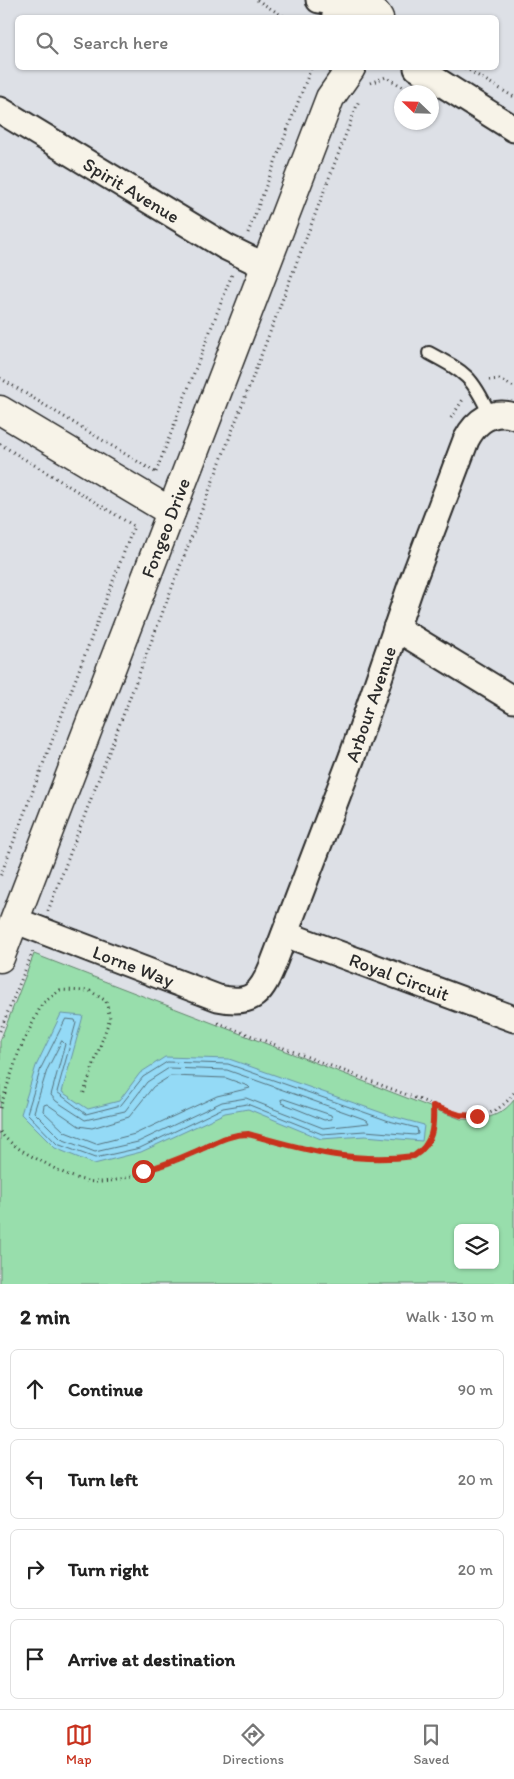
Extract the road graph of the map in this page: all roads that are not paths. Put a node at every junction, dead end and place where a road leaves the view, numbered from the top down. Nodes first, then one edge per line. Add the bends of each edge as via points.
1 (305, 0) edge
2 (319, 0) edge
3 (363, 8) edge
4 (320, 15) edge
5 (334, 70) edge
6 (420, 70) edge
7 (358, 76) edge
8 (330, 98) junction
9 (0, 110) edge
10 (514, 129) edge
11 (265, 266) junction
12 (429, 353) dead end
13 (0, 410) edge
14 (502, 416) edge
15 (171, 512) junction
16 (396, 628) junction
17 (514, 700) edge
18 (14, 920) junction
19 (285, 934) junction
20 (0, 958) edge
21 (253, 997) joint
22 (514, 1019) edge

1 - 4 street
2 - 3 street
5 - 8 street, Fongeo Drive
6 - 10 street
7 - 8 street, Fongeo Drive
8 - 11 street, Fongeo Drive
9 - 11 street, Spirit Avenue via 226,247
11 - 15 street, Fongeo Drive
12 - 14 lane via 462,371
13 - 15 street
14 - 16 street, Arbour Avenue via 472,430 466,440
15 - 18 street, Fongeo Drive
16 - 17 street
16 - 19 street, Arbour Avenue via 356,748
18 - 20 street, Fongeo Drive
18 - 21 street, Lorne Way via 218,998 234,1002
19 - 21 street, Arbour Avenue via 265,984
19 - 22 street, Royal Circuit

